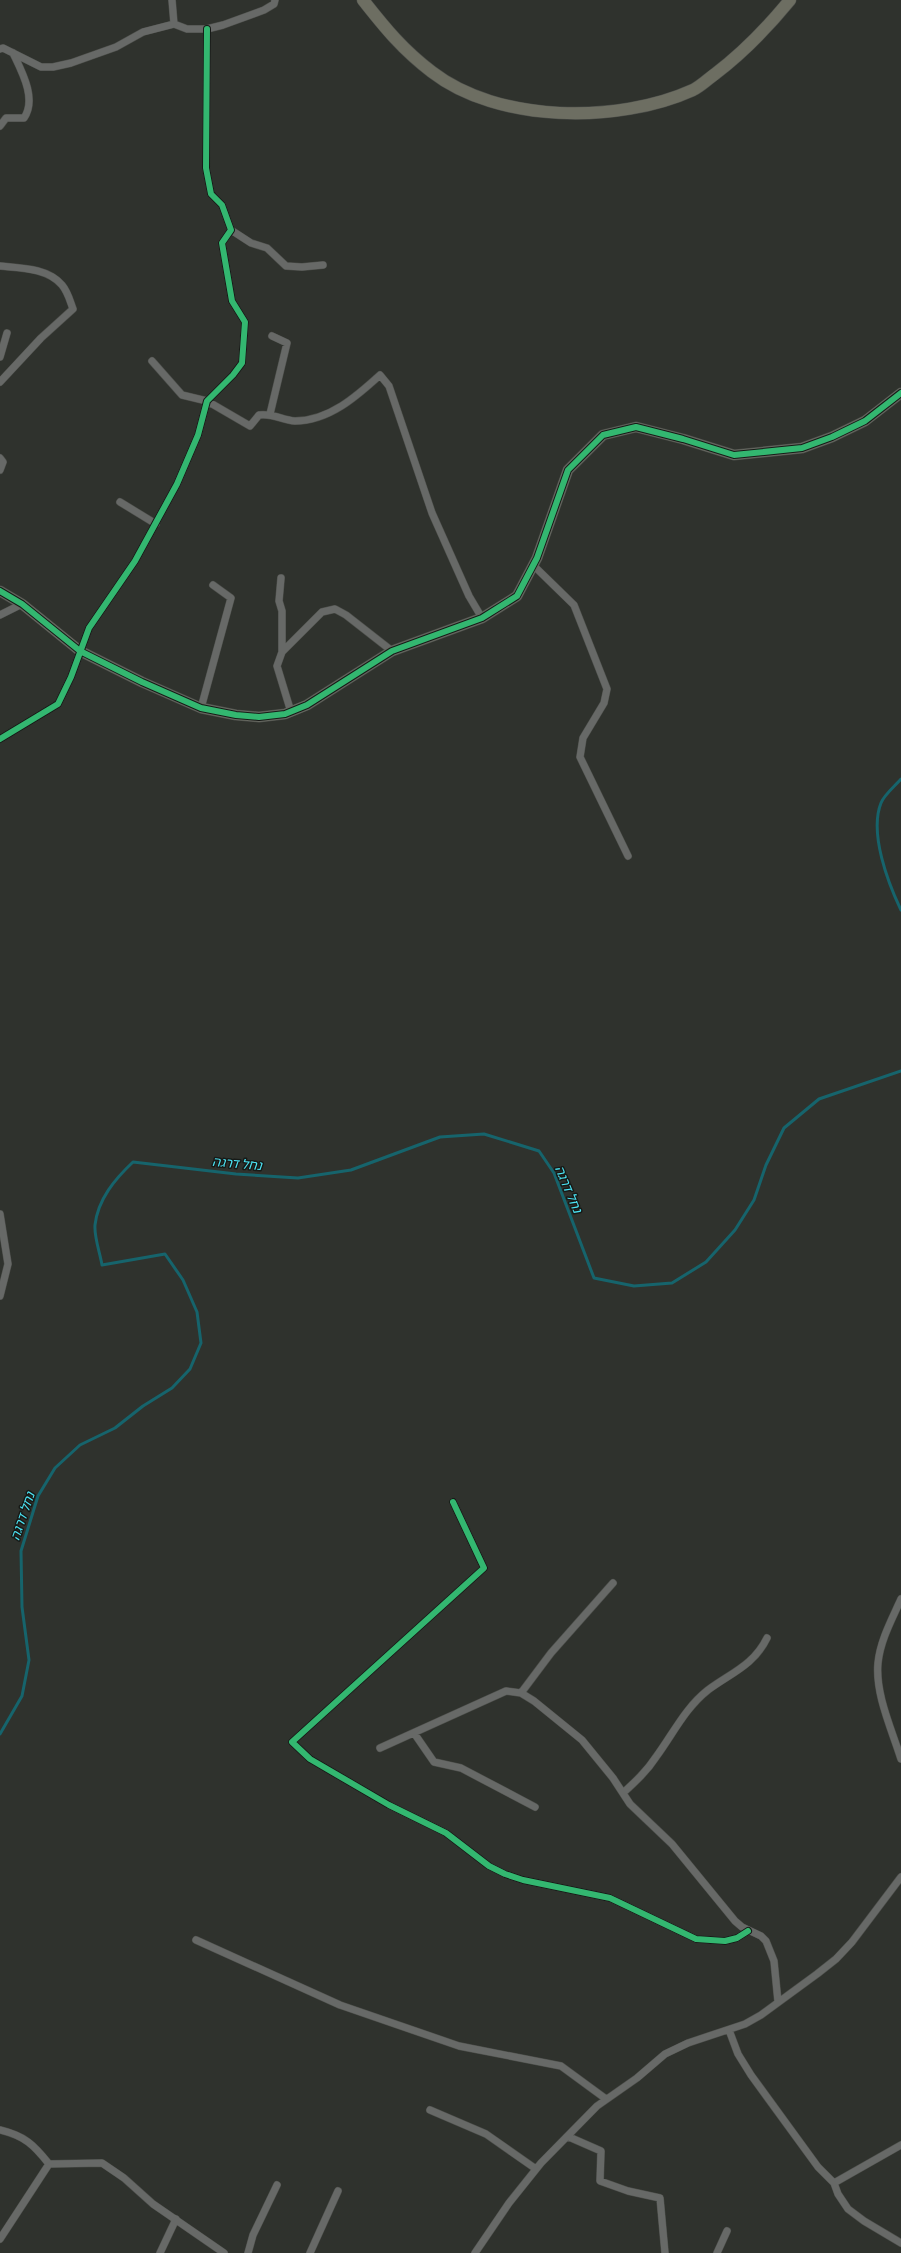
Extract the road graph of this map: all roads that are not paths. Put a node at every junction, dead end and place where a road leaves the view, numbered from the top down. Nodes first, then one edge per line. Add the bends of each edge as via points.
1 (172, 0) edge
2 (275, 0) edge
3 (363, 0) edge
4 (790, 0) edge
5 (174, 24) junction
6 (206, 29) junction
7 (0, 49) edge
8 (13, 53) junction
9 (0, 126) edge
10 (231, 230) junction
11 (323, 265) dead end
12 (0, 266) edge
13 (7, 333) dead end
14 (272, 336) dead end
15 (0, 357) edge
16 (152, 361) dead end
17 (0, 382) edge
18 (901, 393) edge
19 (207, 401) junction
20 (270, 414) junction
21 (0, 458) edge
22 (0, 470) edge
23 (120, 502) dead end
24 (156, 524) junction
25 (533, 565) junction
26 (281, 578) dead end
27 (213, 585) dead end
28 (0, 591) edge
29 (22, 604) junction
30 (0, 615) edge
31 (482, 618) junction
32 (80, 651) junction
33 (392, 651) junction
34 (282, 652) junction
35 (201, 708) junction
36 (291, 712) junction
37 (0, 739) edge
38 (628, 856) dead end
39 (0, 1214) edge
40 (0, 1296) edge
41 (453, 1502) dead end
42 (613, 1583) dead end
43 (901, 1599) edge
44 (767, 1638) dead end
45 (521, 1693) junction
46 (414, 1733) junction
47 (380, 1748) dead end
48 (901, 1759) edge
49 (623, 1793) junction
50 (535, 1807) dead end
51 (901, 1878) edge
52 (748, 1931) junction
53 (196, 1940) dead end
54 (778, 2002) junction
55 (729, 2030) junction
56 (606, 2099) junction
57 (430, 2110) dead end
58 (0, 2130) edge
59 (569, 2137) junction
60 (901, 2145) edge
61 (49, 2164) junction
62 (536, 2169) junction
63 (834, 2183) junction
64 (277, 2184) dead end
65 (338, 2191) dead end
66 (176, 2219) junction
67 (727, 2231) dead end
68 (0, 2239) edge
69 (901, 2243) edge
70 (160, 2253) edge
71 (224, 2253) edge
72 (248, 2253) edge
73 (310, 2253) edge
74 (475, 2253) edge
75 (665, 2253) edge
76 (717, 2253) edge

1 - 5 street
2 - 6 street via 274,4 264,10
3 - 4 main road via 394,40 433,73 475,96 518,108 560,113 613,111 653,104 694,89 739,56
5 - 6 street via 187,29
5 - 8 street via 143,32 116,46 53,67 41,66
6 - 10 street via 206,168 211,194 222,205
7 - 8 street
8 - 9 street via 30,99 24,118 6,118
10 - 11 street via 251,243 267,248 286,266
10 - 19 street via 222,243 232,301 245,322 242,363
12 - 17 street via 38,271 52,278 62,285 73,309
13 - 15 street
14 - 20 street via 287,343
16 - 19 street via 182,395
18 - 25 street via 865,421 802,448 734,455 636,428 603,435 568,470
19 - 20 street via 250,426 259,415
19 - 24 street via 195,442
20 - 31 street via 287,420 309,421 350,402 380,375 389,386 432,513 469,596
21 - 22 street via 3,462
23 - 24 street
24 - 32 street via 135,561 90,628
25 - 31 street via 517,596
25 - 38 street via 574,605 607,689 604,704 583,738 580,757
26 - 34 street via 279,601 282,610
27 - 35 street via 231,598
28 - 29 street
29 - 30 street
29 - 32 street
31 - 33 street
32 - 35 street
32 - 37 street via 72,677 58,704
33 - 34 street via 346,615 334,609 322,612
33 - 36 street
34 - 36 street via 277,666
35 - 36 street via 259,717
39 - 40 street via 8,1264
41 - 52 street via 484,1568 292,1742 310,1759 389,1805 446,1833 489,1866 505,1874 610,1898 696,1939 725,1941 737,1938
42 - 45 street via 551,1653
43 - 48 street via 886,1633 878,1663 882,1696
44 - 49 street via 761,1650 750,1662 696,1701 675,1727 655,1759
45 - 46 street via 506,1691
45 - 49 street via 548,1711 582,1740
46 - 47 street
46 - 50 street via 434,1762 462,1768
49 - 52 street via 635,1809 672,1844 735,1920
51 - 54 street via 867,1924 836,1959
52 - 54 street via 760,1936 771,1950
53 - 56 street via 340,2005 459,2046 561,2066
54 - 55 street via 756,2018
55 - 56 street via 688,2043 665,2054
55 - 63 street via 738,2054 751,2075 818,2167
56 - 59 street
57 - 62 street via 486,2134
58 - 61 street via 15,2133 34,2144
59 - 62 street
59 - 75 street via 601,2151 600,2181 660,2198
60 - 63 street
61 - 66 street via 102,2163
61 - 68 street
62 - 74 street
63 - 69 street via 848,2209
64 - 72 street via 253,2235
65 - 73 street
66 - 70 street
66 - 71 street
67 - 76 street

